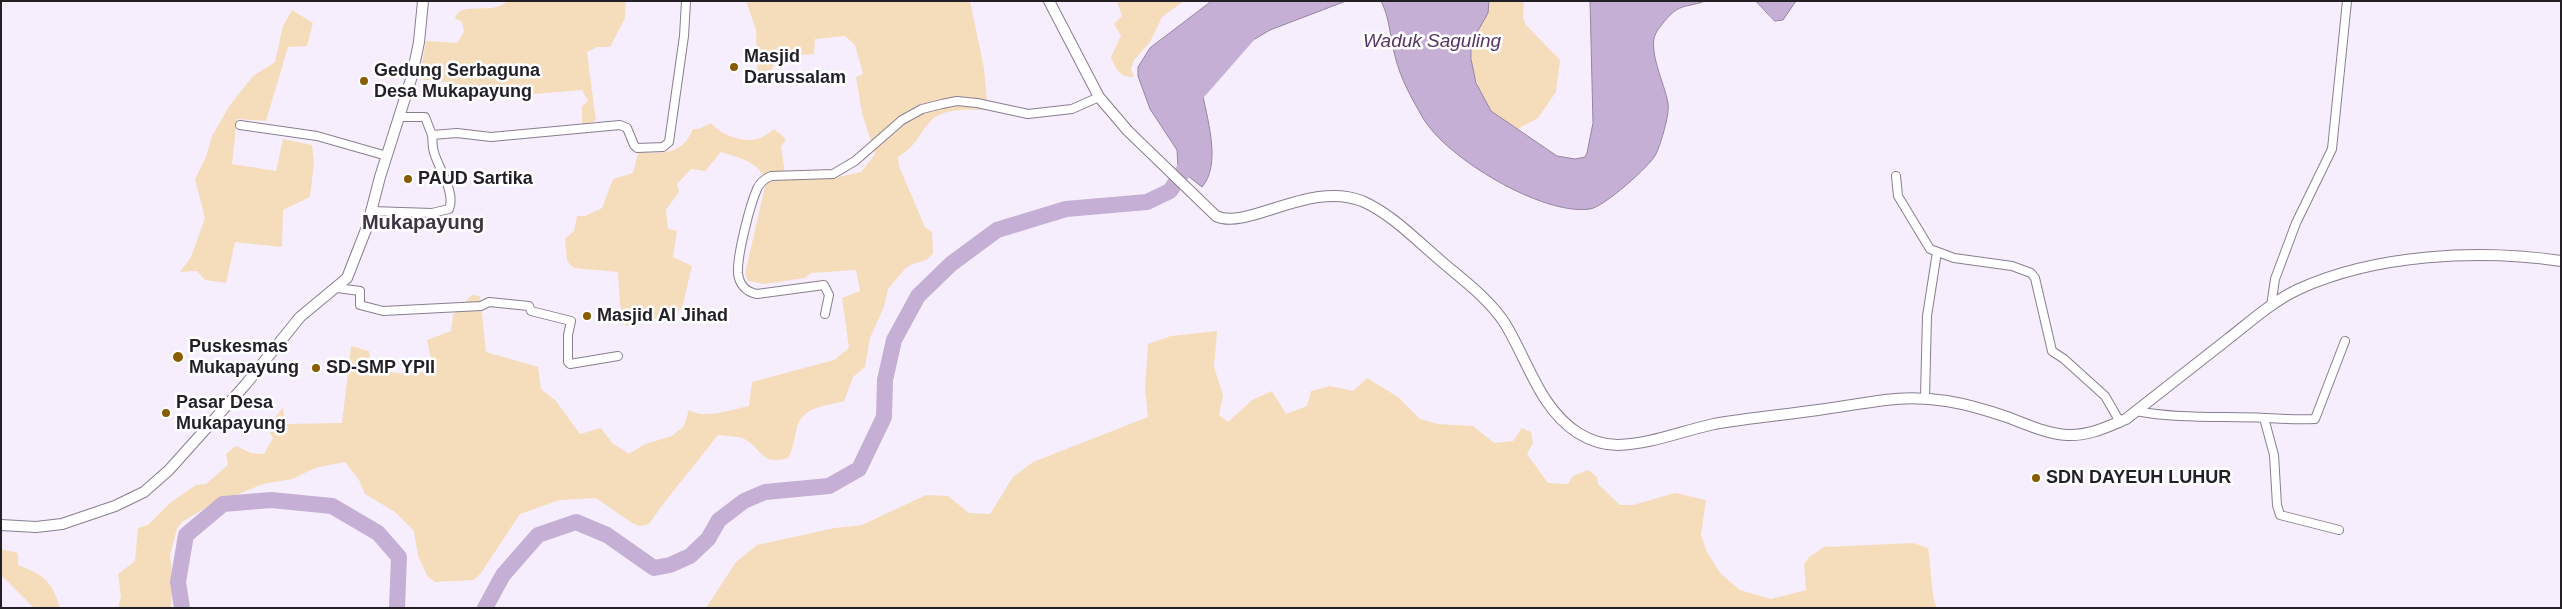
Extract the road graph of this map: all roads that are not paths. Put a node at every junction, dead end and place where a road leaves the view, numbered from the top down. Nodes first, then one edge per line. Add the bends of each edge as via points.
1 (423, 1) edge
2 (686, 1) edge
3 (1049, 1) edge
4 (2347, 1) edge
5 (1099, 97) junction
6 (399, 117) junction
7 (240, 125) dead end
8 (432, 136) junction
9 (387, 156) junction
10 (1896, 176) dead end
11 (371, 211) junction
12 (1937, 252) junction
13 (2561, 261) edge
14 (337, 288) junction
15 (2270, 306) junction
16 (825, 314) dead end
17 (2345, 341) dead end
18 (618, 356) dead end
19 (1925, 397) junction
20 (2136, 411) junction
21 (2264, 418) junction
22 (2120, 422) junction
23 (1, 525) edge
24 (2339, 530) dead end

1 - 6 main road via 412,76
2 - 8 street via 678,87 668,145 638,148 627,128 620,125 491,137 458,133
3 - 5 main road
4 - 15 street via 2332,149 2296,223 2275,279
5 - 16 street via 1072,109 1028,114 977,103 957,101 942,104 902,120 855,161 833,174 763,179 757,188 741,248 740,281 747,291 757,294 824,285 829,295
5 - 19 main road via 1128,131 1204,205 1224,220 1289,202 1331,195 1374,207 1403,228 1492,307 1510,332 1553,412 1580,434 1603,445 1633,444 1739,420
6 - 8 street via 425,117
6 - 9 main road
7 - 9 street via 317,136
8 - 11 street via 434,151 449,191 449,209 432,213
9 - 11 main road
10 - 12 street via 1898,196 1925,242
11 - 14 main road via 352,267
12 - 19 street via 1927,316
12 - 22 street via 1954,258 2012,266 2031,273 2035,278 2052,351 2105,396
13 - 15 main road via 2461,255 2408,260 2332,276 2299,289
14 - 18 street via 360,291 360,305 383,311 481,306 489,302 529,306 531,311 571,321 568,335 570,364
14 - 23 main road via 300,317 246,384 169,470 144,492 62,524 36,527
15 - 20 main road
17 - 21 street via 2315,419
19 - 22 main road via 1969,405 2066,435 2100,431
20 - 21 street
20 - 22 main road
21 - 24 street via 2274,455 2280,515

